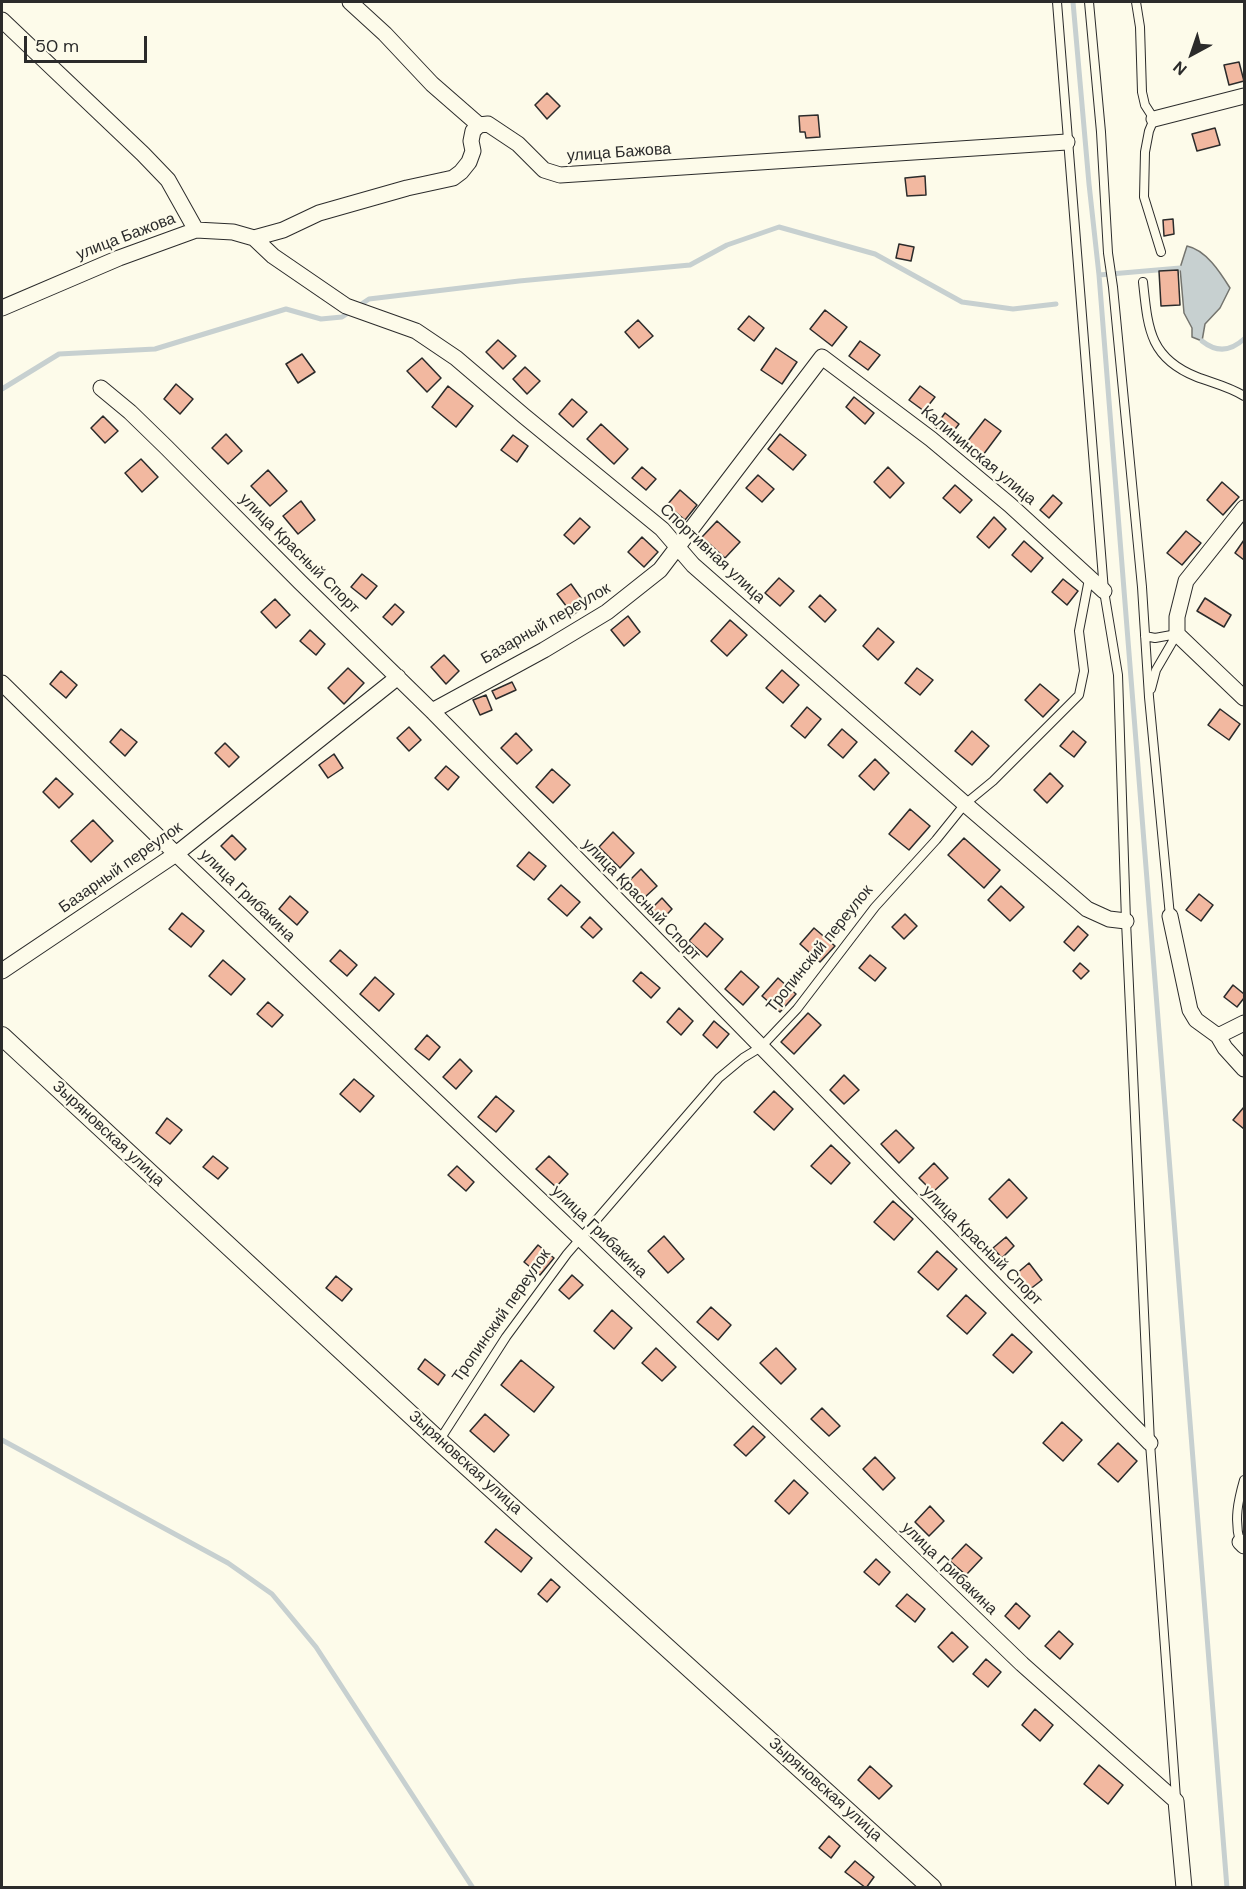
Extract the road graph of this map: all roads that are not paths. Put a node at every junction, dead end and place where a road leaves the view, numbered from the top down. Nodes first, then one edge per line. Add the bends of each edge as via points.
1 (350, 2) edge
2 (1057, 2) edge
3 (1089, 2) edge
4 (1136, 2) edge
5 (2, 20) edge
6 (1245, 96) edge
7 (1154, 119) junction
8 (479, 125) junction
9 (1067, 142) junction
10 (196, 230) junction
11 (254, 238) junction
12 (1161, 252) dead end
13 (1143, 282) dead end
14 (2, 308) edge
15 (822, 357) joint
16 (101, 388) dead end
17 (1245, 396) edge
18 (1245, 508) edge
19 (676, 548) junction
20 (1089, 579) junction
21 (1104, 591) junction
22 (1177, 634) junction
23 (1145, 636) junction
24 (398, 677) junction
25 (2, 683) edge
26 (1149, 696) junction
27 (1245, 698) edge
28 (432, 711) junction
29 (965, 804) junction
30 (176, 854) junction
31 (1170, 916) joint
32 (1126, 921) junction
33 (2, 971) edge
34 (1245, 1023) edge
35 (2, 1036) edge
36 (1218, 1036) junction
37 (761, 1047) junction
38 (1245, 1069) edge
39 (580, 1238) junction
40 (440, 1441) junction
41 (1150, 1443) junction
42 (1245, 1480) edge
43 (1242, 1544) edge
44 (1176, 1801) junction
45 (932, 1887) edge
46 (1184, 1887) edge

1 - 8 street
2 - 9 lane
3 - 23 lane via 1108,253
4 - 7 lane via 1142,92
5 - 10 street via 168,180
6 - 7 street
7 - 12 lane via 1145,152 1144,197
8 - 9 street, улица Бажова via 488,124 518,144 544,170 560,175
8 - 11 street, улица Бажова via 473,131 469,162 453,178 319,213
9 - 21 lane
10 - 11 street, улица Бажова via 233,232
10 - 14 street, улица Бажова
11 - 19 street, Спортивная улица via 273,256 353,309 416,331 456,358 662,529
13 - 17 lane via 1147,319 1156,347 1171,364
15 - 19 street, Базарный переулок
15 - 20 street, Калининская улица via 1010,504
16 - 24 street, улица Красный Спорт via 159,440
18 - 22 street via 1186,581
19 - 28 street, Базарный переулок via 660,570 607,612
19 - 29 street, Спортивная улица
20 - 21 street, Калининская улица
20 - 29 lane, Тропинский переулок via 1079,631 1084,671 1079,695 993,782
21 - 32 lane via 1118,675
22 - 23 lane
22 - 26 lane via 1156,670
22 - 27 street
23 - 26 lane
24 - 28 street, улица Красный Спорт
24 - 30 street, Базарный переулок
25 - 30 street, улица Грибакина
26 - 31 lane
28 - 37 street, улица Красный Спорт
29 - 32 street, Спортивная улица via 1087,909 1109,919
29 - 37 lane, Тропинский переулок via 875,907 797,1009
30 - 33 street, Базарный переулок
30 - 39 street, улица Грибакина
31 - 36 street via 1190,1010 1196,1020
32 - 41 lane
34 - 36 street
35 - 40 street, Зыряновская улица
36 - 38 street
37 - 39 lane, Тропинский переулок via 719,1078
37 - 41 street, улица Красный Спорт
39 - 40 lane, Тропинский переулок via 506,1337
39 - 44 street, улица Грибакина via 1022,1664
40 - 45 street, Зыряновская улица
41 - 44 lane
42 - 43 lane via 1237,1506 1237,1531
44 - 46 street

